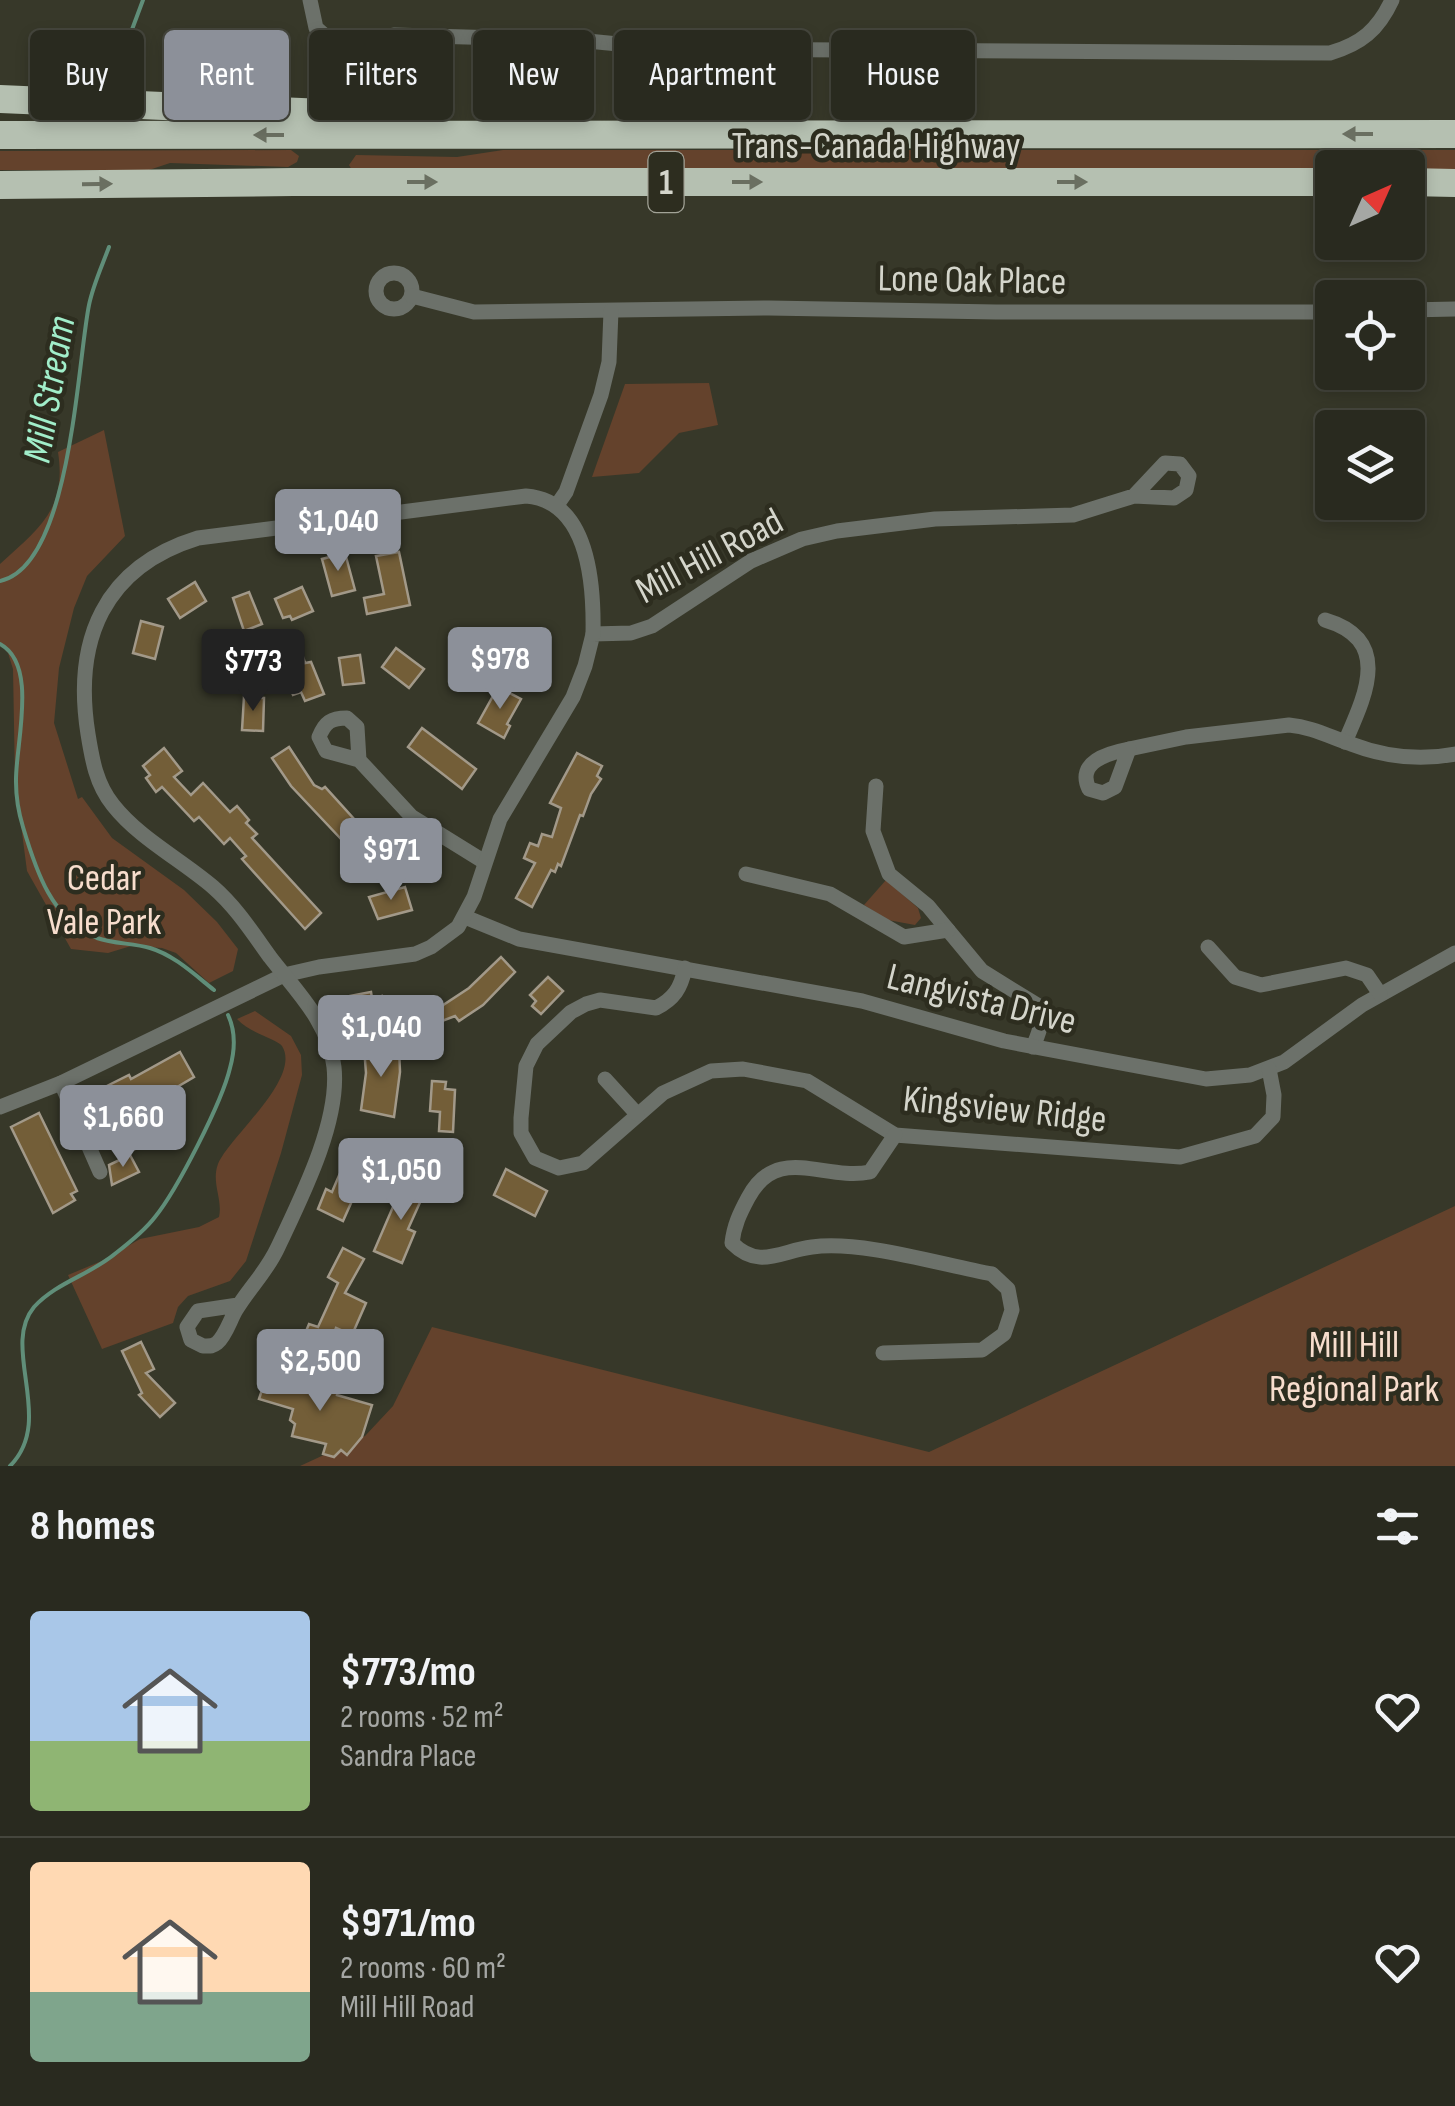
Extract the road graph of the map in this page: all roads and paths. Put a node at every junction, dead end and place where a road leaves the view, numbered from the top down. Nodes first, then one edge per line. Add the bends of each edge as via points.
1 (310, 0) edge
2 (1392, 0) edge
3 (0, 98) edge
4 (0, 134) edge
5 (682, 134) junction
6 (1455, 134) edge
7 (1315, 182) edge
8 (1425, 182) edge
9 (1455, 183) edge
10 (0, 185) edge
11 (412, 296) dead end
12 (1455, 309) edge
13 (1425, 310) edge
14 (610, 311) junction
15 (1315, 312) edge
16 (1134, 496) dead end
17 (557, 505) junction
18 (1324, 620) dead end
19 (593, 634) junction
20 (1345, 742) junction
21 (1129, 749) dead end
22 (1455, 754) edge
23 (359, 760) dead end
24 (876, 786) dead end
25 (484, 861) junction
26 (746, 874) dead end
27 (465, 917) junction
28 (948, 930) junction
29 (1208, 948) dead end
30 (1455, 953) edge
31 (686, 968) junction
32 (284, 975) junction
33 (1380, 994) junction
34 (1033, 1047) junction
35 (1269, 1069) junction
36 (605, 1078) dead end
37 (61, 1084) junction
38 (0, 1107) edge
39 (637, 1114) junction
40 (895, 1135) junction
41 (100, 1172) dead end
42 (238, 1305) dead end
43 (884, 1354) dead end

1 - 2 street via 316,28 344,44 395,34 670,49 1330,54 1374,32
3 - 5 highway via 564,121
5 -> 4 highway, Trans-Canada Highway / 1
6 -> 5 highway, Trans-Canada Highway / 1
10 -> 7 highway, Trans-Canada Highway / 1
8 - 9 highway
11 - 14 street, Lone Oak Place via 474,312
12 - 13 street
14 - 15 street, Lone Oak Place
14 - 17 street via 601,395
16 - 19 street, Mill Hill Road via 1073,515 936,519 802,539 751,561 652,626
17 - 19 street via 580,535
17 - 32 street via 542,497 507,496 198,538 142,564 99,614 87,652 85,701 100,785 128,821 232,906
18 - 20 street via 1352,632 1367,659 1366,690
19 - 25 street via 573,697 518,784
20 - 21 street via 1305,727 1274,725
20 - 22 street via 1391,756
23 - 25 street via 412,817
24 - 28 street via 873,831 889,874
25 - 27 street
26 - 28 street via 830,894 904,936
27 - 31 street, Langvista Drive via 519,939
27 - 32 street via 448,936 414,954
28 - 34 street via 982,971 1037,1005 1041,1027
29 - 33 street via 1235,978 1261,985 1346,968 1367,975
30 - 33 street, Langvista Drive
31 - 34 street, Langvista Drive via 862,1001
31 - 39 street, Kingsview Ridge via 666,1003 586,1004 530,1054 522,1134 547,1165 583,1163
32 - 37 street
32 - 42 street via 325,1034 334,1097 281,1240 260,1281
33 - 35 street, Langvista Drive
34 - 35 street, Langvista Drive via 1206,1079
35 - 40 street, Kingsview Ridge via 1273,1117 1255,1136 1180,1158
36 - 39 street
37 - 38 street
37 - 41 street
39 - 40 street, Kingsview Ridge via 681,1083 711,1071 743,1069 807,1081
40 - 43 street via 870,1172 775,1168 756,1182 734,1223 732,1243 763,1258 814,1246 858,1249 992,1274 1008,1289 1012,1310 1004,1334 982,1350

